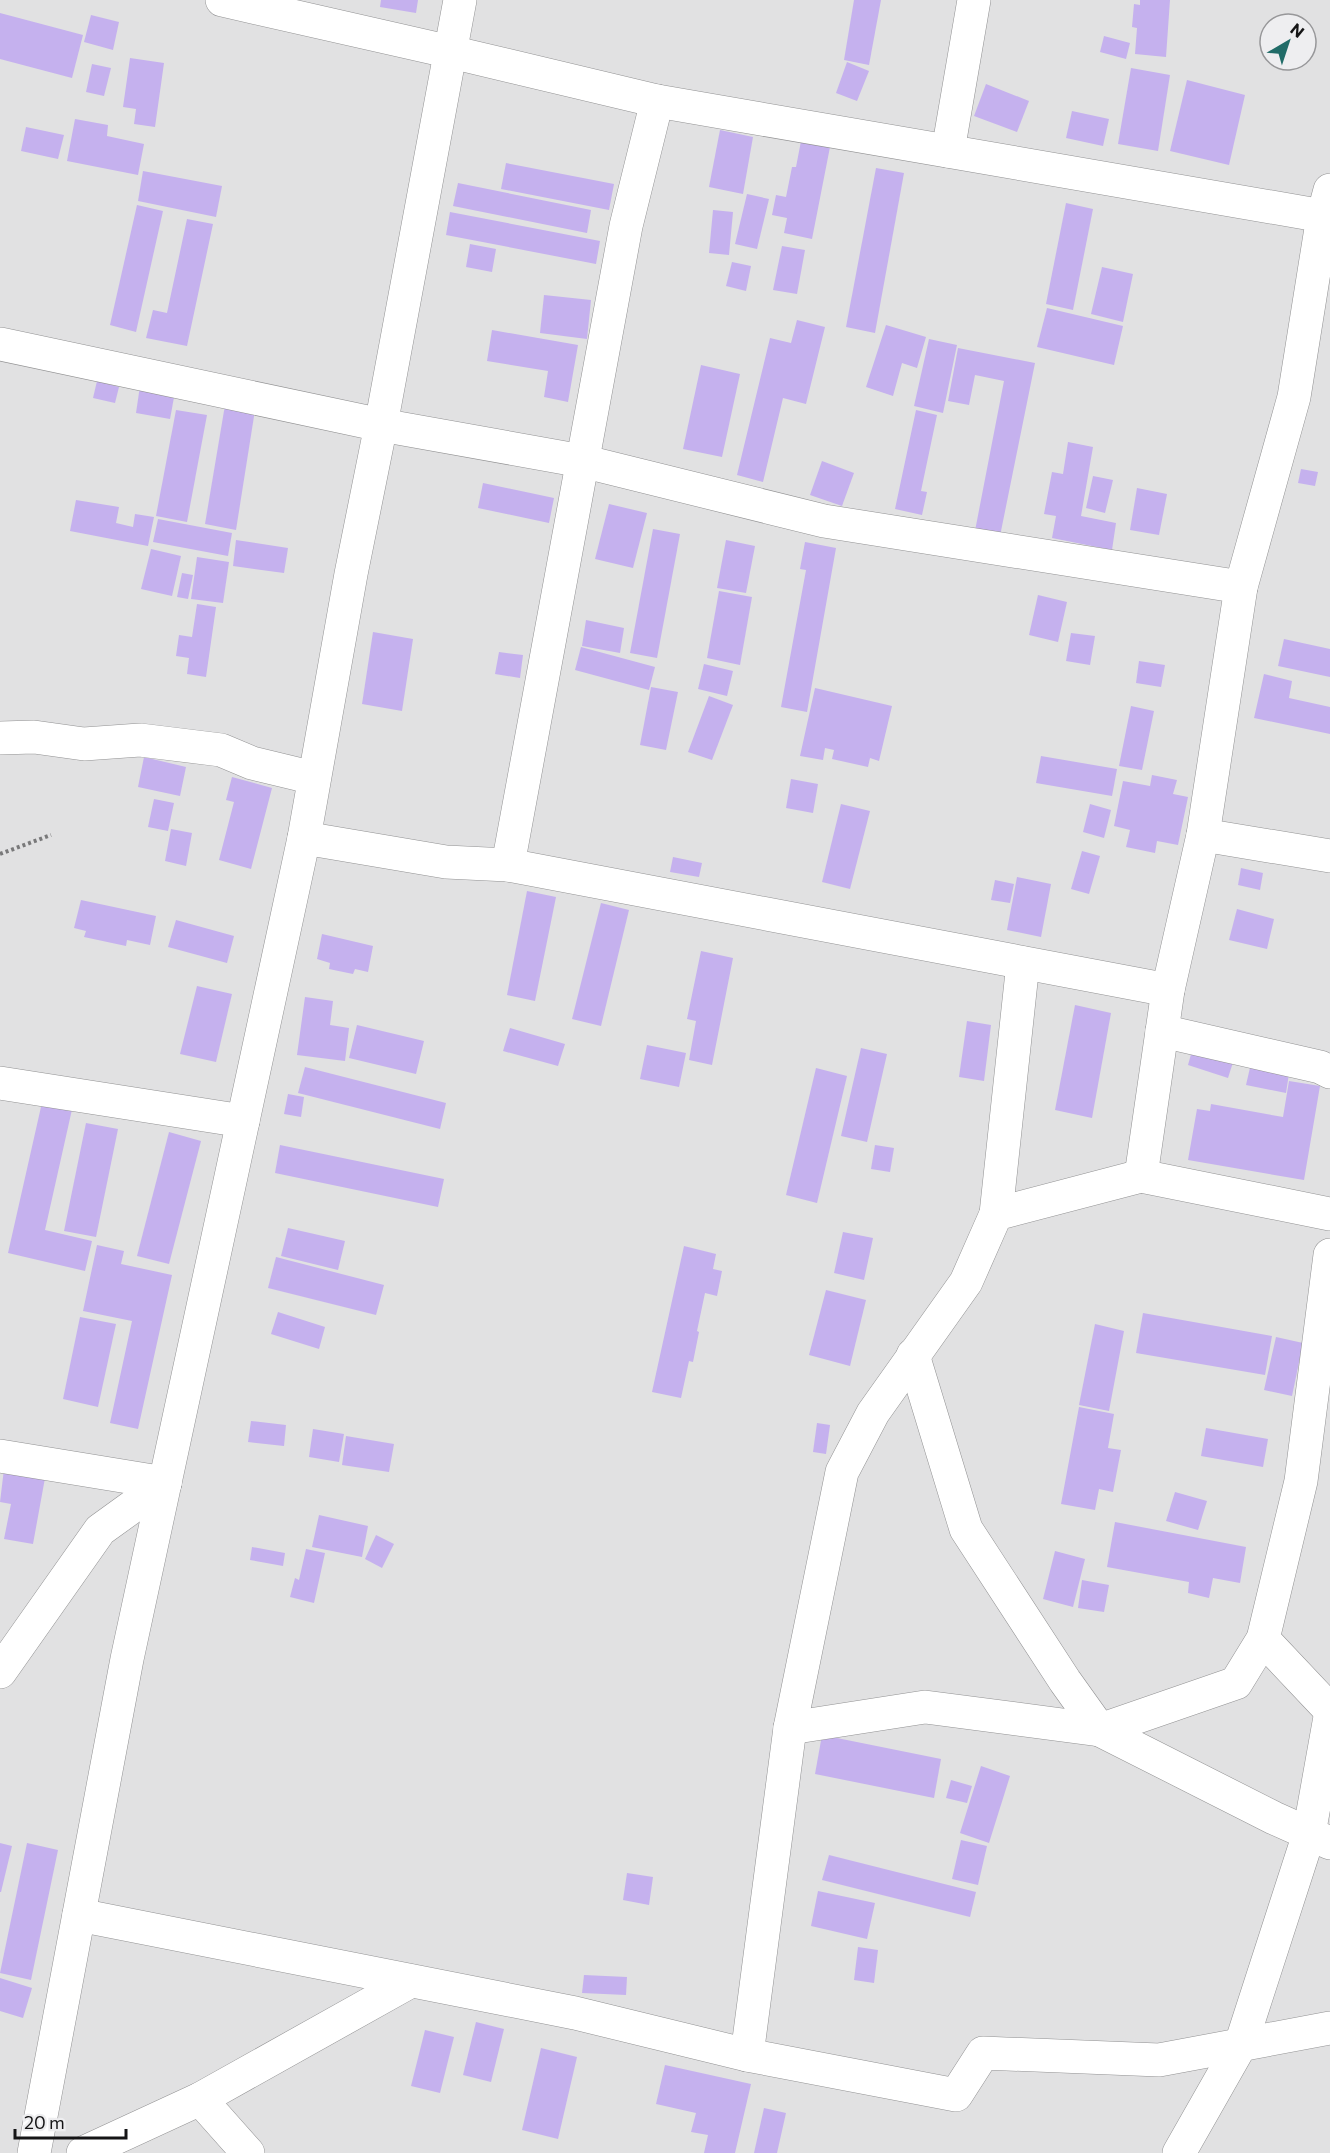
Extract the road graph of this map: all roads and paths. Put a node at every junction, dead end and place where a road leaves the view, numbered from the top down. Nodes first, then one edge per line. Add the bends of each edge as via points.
1 (222, 0) edge
2 (460, 0) edge
3 (974, 0) edge
4 (451, 52) junction
5 (657, 101) junction
6 (948, 151) junction
7 (1327, 203) edge
8 (0, 344) edge
9 (381, 425) junction
10 (582, 461) junction
11 (1242, 587) junction
12 (0, 738) edge
13 (314, 778) junction
14 (51, 835) dead end
15 (1203, 835) junction
16 (304, 838) junction
17 (0, 854) edge
18 (1330, 856) edge
19 (508, 866) junction
20 (1023, 963) junction
21 (1168, 990) junction
22 (1162, 1031) junction
23 (1330, 1072) edge
24 (0, 1083) edge
25 (243, 1122) junction
26 (1142, 1176) junction
27 (996, 1214) junction
28 (1330, 1214) edge
29 (1329, 1269) edge
30 (913, 1356) junction
31 (0, 1456) edge
32 (165, 1483) junction
33 (1263, 1639) junction
34 (0, 1672) edge
35 (1330, 1710) edge
36 (1330, 1717) edge
37 (790, 1728) junction
38 (1100, 1730) junction
39 (1319, 1838) edge
40 (79, 1915) junction
41 (411, 1981) junction
42 (1330, 2028) edge
43 (1241, 2044) junction
44 (747, 2055) junction
45 (200, 2099) junction
46 (34, 2153) edge
47 (83, 2153) edge
48 (248, 2153) edge
49 (1179, 2153) edge

1 - 4 street
2 - 4 street
3 - 6 street
4 - 5 street
4 - 9 street
5 - 6 street
5 - 10 street via 626,226
6 - 7 street
7 - 11 street via 1294,397
8 - 9 street
9 - 10 street
9 - 13 street
10 - 11 street via 824,521
10 - 19 street
11 - 15 street
12 - 13 street via 34,737 84,744 140,740 222,750 252,764
13 - 16 street
14 - 17 path
15 - 18 street
15 - 21 street
16 - 19 street via 446,862
16 - 25 street
19 - 20 street
20 - 21 street
20 - 27 street
21 - 22 street
22 - 23 street
22 - 26 street
24 - 25 street
25 - 32 street
26 - 27 street
26 - 28 street
27 - 30 street via 966,1282
29 - 33 street via 1300,1481
30 - 37 street via 873,1413 842,1472
30 - 38 street via 966,1529
31 - 32 street
32 - 34 street via 100,1530
32 - 40 street
33 - 35 street
33 - 38 street via 1236,1683
36 - 39 street
37 - 38 street via 925,1707
37 - 44 street
38 - 39 street
39 - 43 street
40 - 41 street
40 - 46 street
41 - 44 street via 575,2013
41 - 45 street
42 - 43 street
43 - 44 street via 1159,2060 983,2054 957,2094
43 - 49 street
45 - 47 street
45 - 48 street

